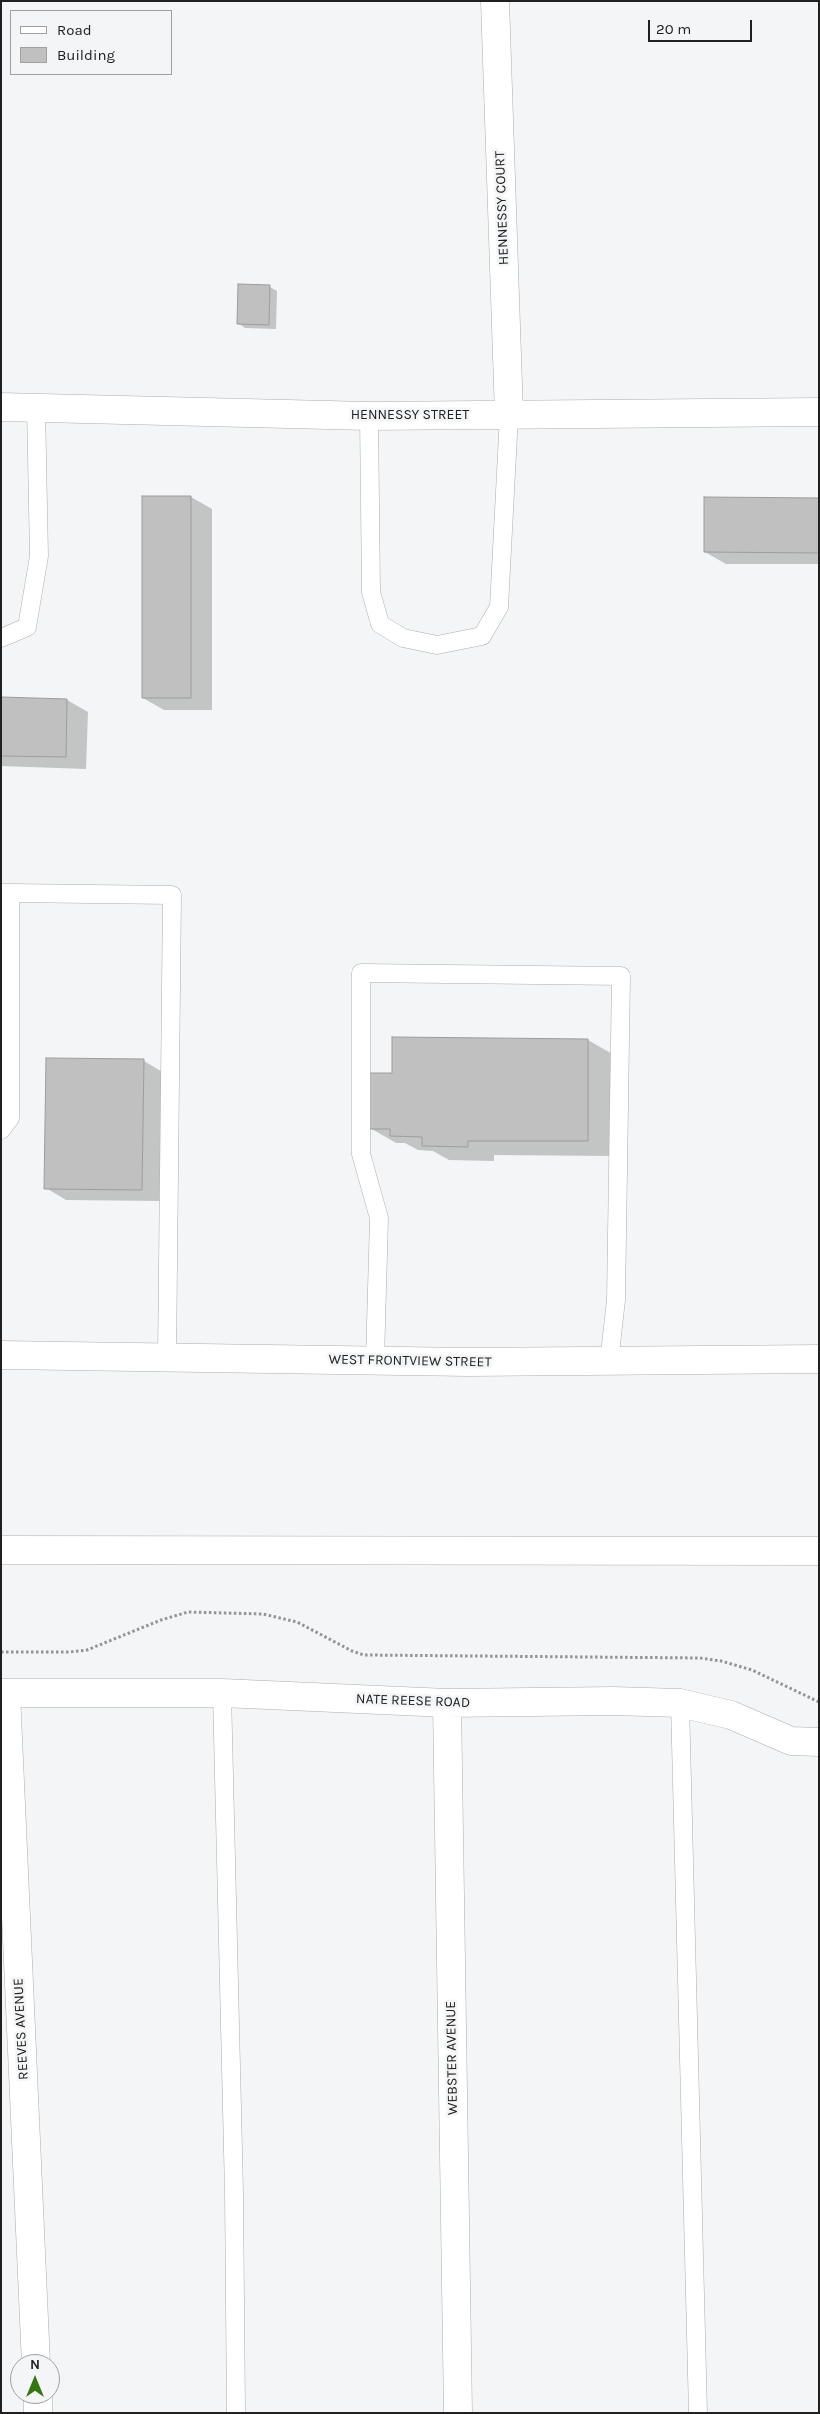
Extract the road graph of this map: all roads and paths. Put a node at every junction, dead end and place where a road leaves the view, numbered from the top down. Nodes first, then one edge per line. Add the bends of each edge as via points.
1 (495, 1) edge
2 (1, 407) edge
3 (36, 407) junction
4 (819, 412) edge
5 (509, 415) junction
6 (369, 416) junction
7 (1, 638) edge
8 (5, 893) edge
9 (1, 1130) edge
10 (1, 1356) edge
11 (167, 1358) junction
12 (819, 1359) edge
13 (375, 1360) junction
14 (609, 1362) junction
15 (1, 1550) edge
16 (819, 1551) edge
17 (1, 1652) edge
18 (4, 1693) edge
19 (222, 1693) junction
20 (819, 1702) edge
21 (447, 1703) junction
22 (680, 1703) junction
23 (819, 1742) edge
24 (36, 2354) edge
25 (236, 2413) edge
26 (458, 2413) edge
27 (698, 2413) edge

1 - 5 main road, HENNESSY COURT
2 - 3 main road, HENNESSY STREET
3 - 6 main road, HENNESSY STREET
3 - 7 lane via 39,556 27,627
4 - 5 main road, HENNESSY STREET
5 - 6 main road, HENNESSY STREET
5 - 6 lane via 499,606 482,636 437,645 403,638 380,624 371,592
8 - 9 lane via 10,1118
8 - 11 lane via 172,895
10 - 11 main road, WEST FRONTVIEW STREET
11 - 13 main road, WEST FRONTVIEW STREET
12 - 14 main road, WEST FRONTVIEW STREET
13 - 14 main road, WEST FRONTVIEW STREET
13 - 14 lane via 380,1218 361,1154 361,973 620,976 616,1300
15 - 16 main road
17 - 20 path via 87,1650 188,1612 263,1614 297,1622 364,1655 700,1658 721,1661 752,1670
18 - 19 main road, NATE REESE ROAD
18 - 24 main road, REEVES AVENUE
19 - 21 main road, NATE REESE ROAD
19 - 25 lane
21 - 22 main road, NATE REESE ROAD
21 - 26 main road, WEBSTER AVENUE
22 - 23 main road, NATE REESE ROAD via 731,1715 791,1741
22 - 27 lane

